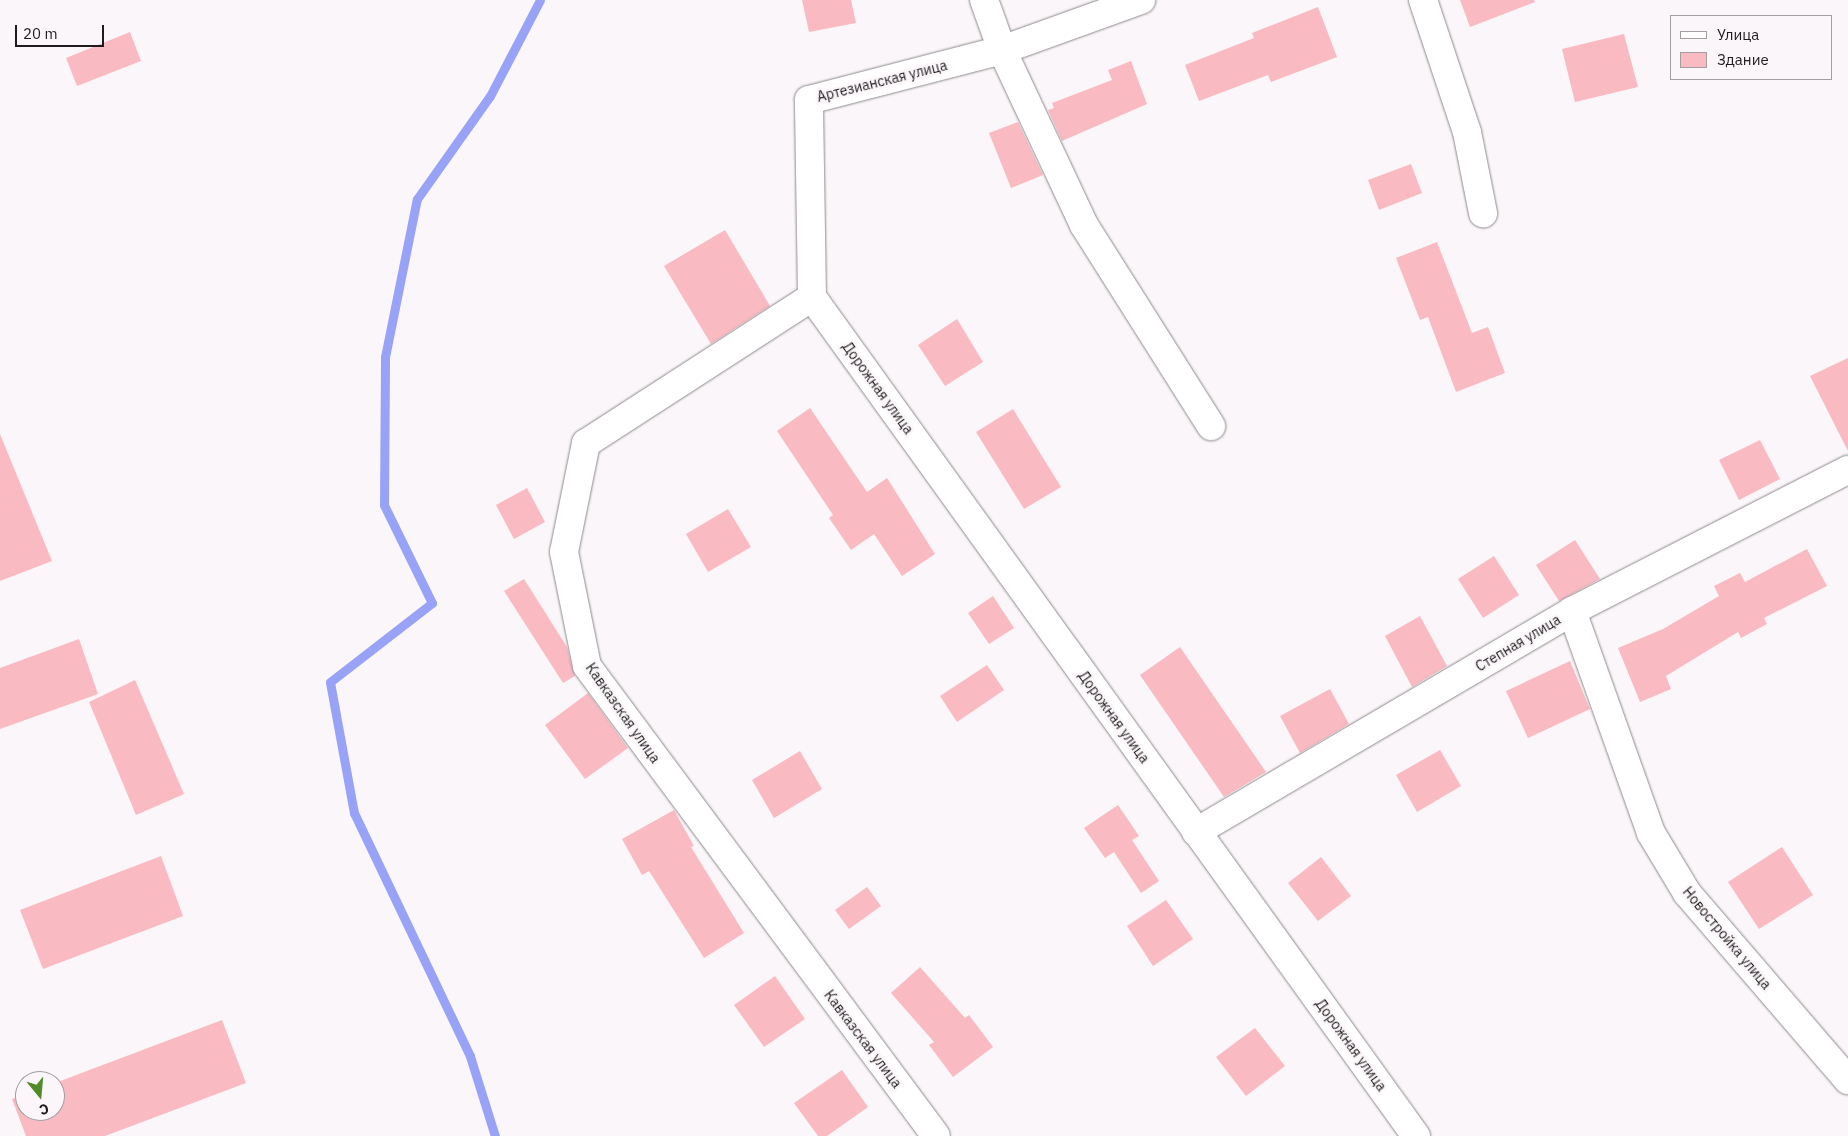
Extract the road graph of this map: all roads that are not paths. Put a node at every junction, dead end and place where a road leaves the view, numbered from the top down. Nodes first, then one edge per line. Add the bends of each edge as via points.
1 (984, 0) edge
2 (1141, 0) edge
3 (1423, 0) edge
4 (1002, 50) junction
5 (1483, 213) dead end
6 (812, 297) junction
7 (1211, 426) dead end
8 (1848, 470) edge
9 (1572, 611) junction
10 (1196, 832) junction
11 (1848, 1080) edge
12 (936, 1136) edge
13 (1416, 1136) edge

1 - 4 street
2 - 4 street, Артезианская улица
3 - 5 street via 1468,132
4 - 6 street, Артезианская улица via 809,100
4 - 7 street via 1084,225
6 - 10 street, Дорожная улица
6 - 12 street, Кавказская улица via 586,443 564,552 587,666
8 - 9 street, Степная улица
9 - 10 street, Степная улица
9 - 11 street, Новостройка улица via 1651,833 1687,893
10 - 13 street, Дорожная улица

